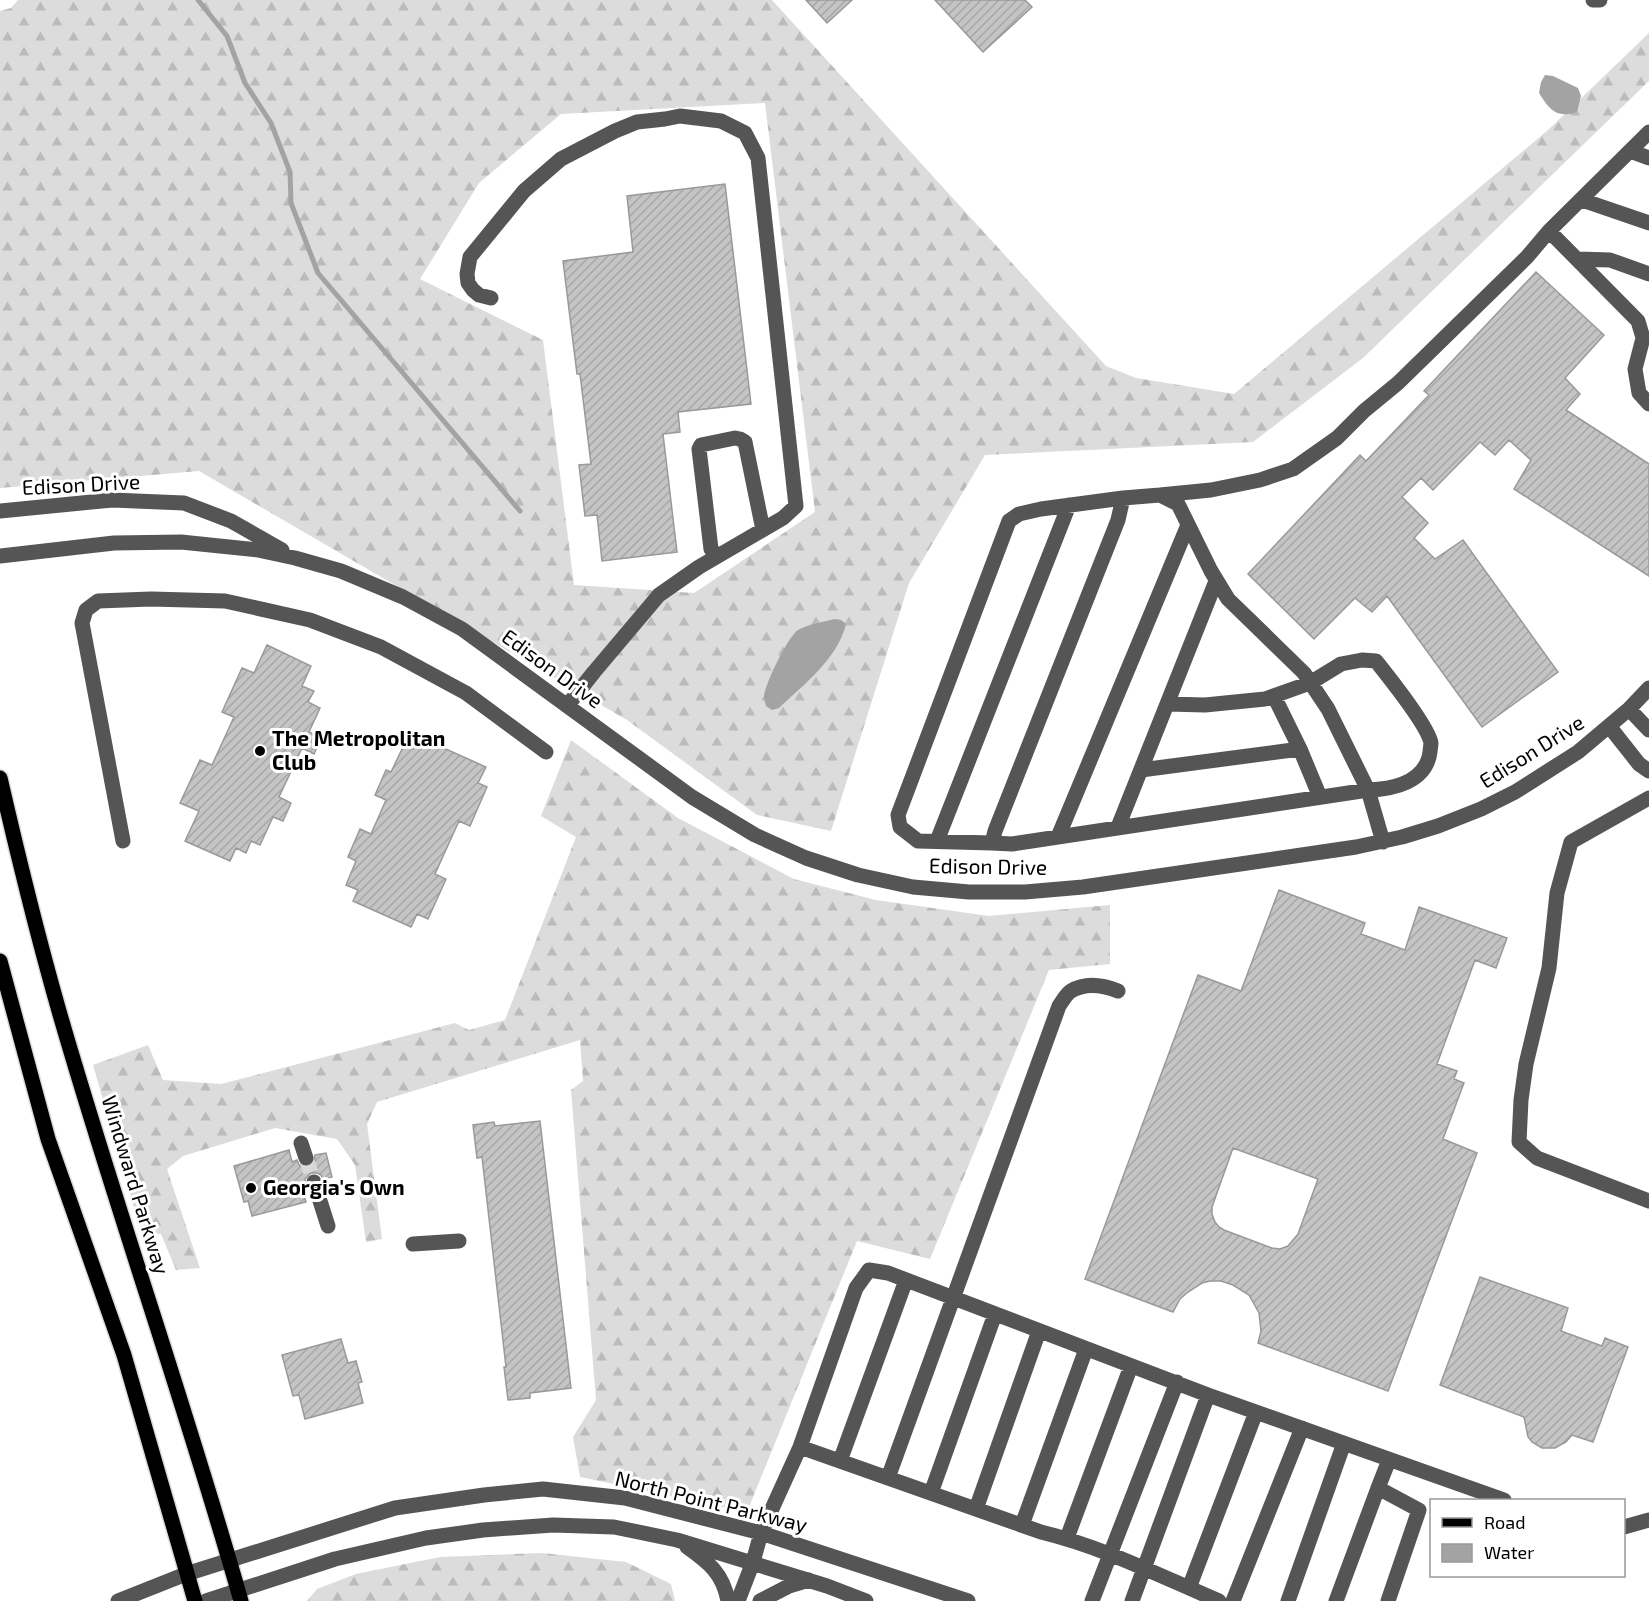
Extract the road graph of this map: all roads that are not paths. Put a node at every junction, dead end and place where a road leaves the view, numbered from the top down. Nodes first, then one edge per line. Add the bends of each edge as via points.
1 (1593, 0) edge
2 (1600, 0) edge
3 (1649, 132) edge
4 (1630, 151) junction
5 (1649, 158) edge
6 (1582, 200) junction
7 (1649, 223) edge
8 (1549, 231) junction
9 (1578, 259) junction
10 (1649, 274) edge
11 (491, 298) dead end
12 (1646, 340) edge
13 (1649, 404) edge
14 (1160, 495) junction
15 (1123, 498) junction
16 (1069, 505) junction
17 (0, 511) edge
18 (1188, 525) junction
19 (763, 530) junction
20 (0, 556) edge
21 (717, 556) junction
22 (295, 558) junction
23 (1216, 581) junction
24 (1310, 682) junction
25 (1649, 688) edge
26 (1274, 696) junction
27 (1167, 704) junction
28 (567, 706) junction
29 (1629, 709) junction
30 (1609, 726) junction
31 (1649, 730) edge
32 (1300, 749) junction
33 (546, 752) dead end
34 (1141, 770) junction
35 (1649, 771) edge
36 (0, 778) edge
37 (1368, 790) junction
38 (1320, 797) junction
39 (1649, 798) edge
40 (1118, 828) junction
41 (1058, 837) junction
42 (123, 841) dead end
43 (937, 841) junction
44 (1383, 842) junction
45 (992, 843) junction
46 (0, 961) edge
47 (1118, 991) dead end
48 (314, 1182) tunnel mouth
49 (1649, 1202) edge
50 (328, 1226) dead end
51 (459, 1241) dead end
52 (413, 1244) dead end
53 (906, 1280) junction
54 (954, 1298) junction
55 (995, 1314) junction
56 (1039, 1331) junction
57 (1086, 1348) junction
58 (1131, 1366) junction
59 (1177, 1382) junction
60 (1208, 1395) junction
61 (1256, 1412) junction
62 (1302, 1428) junction
63 (1344, 1443) junction
64 (800, 1447) junction
65 (1389, 1460) junction
66 (840, 1461) junction
67 (888, 1478) junction
68 (1378, 1488) junction
69 (931, 1493) junction
70 (1501, 1499) edge
71 (976, 1509) junction
72 (1649, 1520) edge
73 (1022, 1525) junction
74 (1625, 1526) edge
75 (761, 1533) junction
76 (1067, 1538) junction
77 (677, 1540) junction
78 (1110, 1553) junction
79 (229, 1560) junction
80 (753, 1562) junction
81 (1145, 1569) junction
82 (186, 1574) junction
83 (809, 1580) junction
84 (1189, 1588) junction
85 (240, 1596) edge
86 (118, 1601) edge
87 (195, 1601) edge
88 (207, 1601) edge
89 (728, 1601) edge
90 (738, 1601) edge
91 (759, 1601) edge
92 (866, 1601) edge
93 (968, 1601) edge
94 (1092, 1601) edge
95 (1132, 1601) edge
96 (1219, 1601) edge
97 (1233, 1601) edge
98 (1288, 1601) edge
99 (1336, 1601) edge
100 (1388, 1601) edge

1 - 2 street
3 - 4 street
4 - 5 street
4 - 6 street
6 - 7 street
6 - 8 street
8 - 9 street
8 - 14 street via 1398,383 1337,438 1293,469 1210,490
9 - 10 street via 1610,260
9 - 12 street via 1638,321
11 - 19 street via 479,295 468,283 470,256 524,191 561,159 637,122 680,116 721,121 745,133 758,158 796,506
12 - 13 street via 1635,369 1639,393
14 - 15 street
14 - 18 street via 1178,504
15 - 16 street
15 - 45 street via 1118,520
16 - 43 street
16 - 43 street via 1019,514 1009,521 898,815 900,827 918,841
17 - 22 street, Edison Drive via 112,500 184,503 231,521
18 - 23 street
18 - 41 street
19 - 21 street
19 - 21 street via 745,442 735,438 701,445 711,549
20 - 22 street, Edison Drive via 114,543 182,542
21 - 28 street via 659,595
22 - 28 street, Edison Drive via 341,571 403,597 462,629
23 - 24 street via 1228,599
23 - 27 street
24 - 26 street
24 - 37 street via 1328,709
24 - 37 street via 1341,664 1376,661 1424,727 1431,743 1428,763 1421,771 1398,786
25 - 29 street, Edison Drive
26 - 27 street via 1205,705
26 - 32 street
27 - 34 street
28 - 44 street, Edison Drive via 692,797 755,835 827,865 913,887 1025,892
29 - 30 street, Edison Drive
29 - 31 street
30 - 35 street
30 - 44 street, Edison Drive via 1578,752 1515,792 1437,826
32 - 34 street
32 - 38 street
33 - 42 street via 466,693 381,647 310,620 225,601 98,601 86,610 82,623
34 - 40 street
36 - 79 main road, Windward Parkway via 59,1010
37 - 38 street
37 - 44 street
38 - 40 street
39 - 49 street via 1571,842 1557,893 1549,968 1526,1064 1519,1142 1536,1158
40 - 41 street
41 - 45 street
43 - 45 street
46 - 82 main road via 48,1139 124,1355
47 - 54 street via 1089,985 1070,992 1059,1006
48 - 50 street
51 - 52 street
53 - 54 street
53 - 64 street via 869,1270 856,1288
53 - 66 street
54 - 55 street
54 - 67 street
55 - 56 street
55 - 69 street
56 - 57 street
56 - 71 street
57 - 58 street
57 - 73 street
58 - 59 street
58 - 76 street
59 - 60 street
59 - 78 street
60 - 61 street
60 - 81 street
61 - 62 street
61 - 84 street
62 - 63 street
62 - 97 street
63 - 65 street
63 - 98 street
64 - 66 street
64 - 75 street
65 - 68 street
65 - 70 street
66 - 67 street
67 - 69 street
68 - 99 street
68 - 100 street via 1419,1510
69 - 71 street
71 - 73 street
72 - 74 street
73 - 76 street
75 - 79 street, North Point Parkway via 625,1498 543,1489 395,1508
75 - 80 street
75 - 93 street, North Point Parkway
76 - 78 street
77 - 80 street
77 - 85 street via 614,1527 553,1525 483,1530 426,1538 335,1559
77 - 89 street via 709,1563 722,1580
78 - 81 street
78 - 94 street
79 - 82 street, North Point Parkway
79 - 85 main road, Windward Parkway
80 - 83 street
80 - 90 street
81 - 84 street
81 - 95 street
82 - 86 street, North Point Parkway
82 - 87 main road
83 - 91 street
83 - 92 street
84 - 96 street
85 - 88 street

